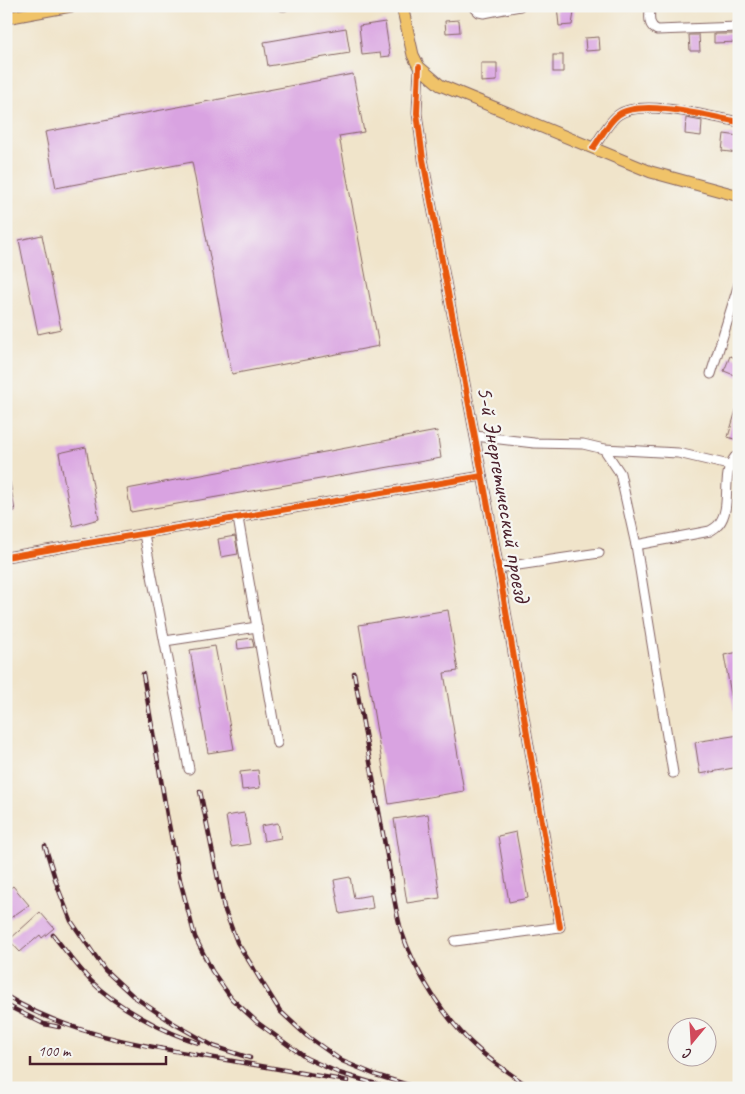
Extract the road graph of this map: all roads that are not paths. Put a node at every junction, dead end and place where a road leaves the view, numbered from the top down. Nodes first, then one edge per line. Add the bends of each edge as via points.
1 (71, 6) edge
2 (402, 6) edge
3 (474, 6) edge
4 (520, 6) edge
5 (650, 6) edge
6 (6, 18) edge
7 (739, 27) edge
8 (419, 67) junction
9 (739, 122) edge
10 (593, 148) junction
11 (739, 196) edge
12 (739, 284) edge
13 (711, 374) dead end
14 (475, 436) junction
15 (604, 449) junction
16 (739, 456) edge
17 (729, 465) junction
18 (482, 476) junction
19 (238, 518) junction
20 (144, 534) junction
21 (636, 545) junction
22 (599, 553) dead end
23 (6, 557) edge
24 (498, 568) junction
25 (257, 627) junction
26 (165, 641) junction
27 (277, 743) dead end
28 (189, 769) dead end
29 (674, 773) dead end
30 (455, 941) dead end

1 - 6 main road
2 - 8 main road via 413,55
3 - 4 street via 484,13
5 - 7 street via 650,23 657,30
8 - 10 main road via 453,92
8 - 14 street, 5-й Энергетический проезд via 417,113 423,159
9 - 10 street via 644,107 626,110 617,115
10 - 11 main road via 651,172
12 - 13 street
14 - 15 street via 534,443 583,444
14 - 18 street, 5-й Энергетический проезд
15 - 17 street via 678,453
15 - 21 street via 620,473
16 - 17 street via 735,456
17 - 21 street via 724,512 719,525 710,532
18 - 19 street
18 - 24 street, 5-й Энергетический проезд
19 - 20 street
19 - 25 street
20 - 23 street
20 - 26 street
21 - 29 street
22 - 24 street
24 - 30 street, 5-й Энергетический проезд via 560,927
25 - 26 street
25 - 27 street
26 - 28 street

